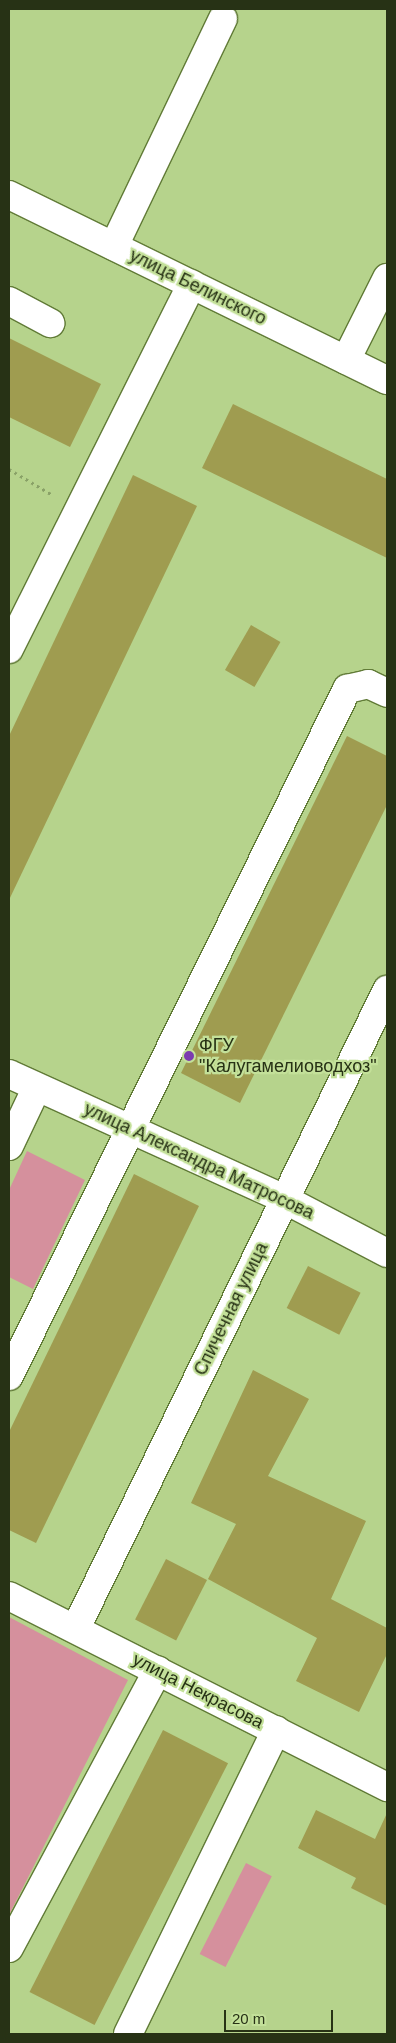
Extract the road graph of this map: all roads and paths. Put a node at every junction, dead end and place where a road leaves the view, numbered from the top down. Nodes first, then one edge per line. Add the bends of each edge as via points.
1 (223, 19) dead end
2 (9, 195) edge
3 (114, 246) junction
4 (387, 278) edge
5 (192, 284) junction
6 (9, 301) edge
7 (50, 323) dead end
8 (346, 360) junction
9 (387, 380) edge
10 (9, 469) edge
11 (77, 509) junction
12 (9, 649) edge
13 (387, 693) edge
14 (387, 990) edge
15 (9, 1074) edge
16 (37, 1087) junction
17 (130, 1128) junction
18 (9, 1146) edge
19 (284, 1199) junction
20 (387, 1254) edge
21 (9, 1376) edge
22 (9, 1596) edge
23 (76, 1628) junction
24 (158, 1670) junction
25 (276, 1730) junction
26 (387, 1787) edge
27 (9, 1948) edge
28 (128, 2034) edge

1 - 3 street
2 - 3 street, улица Белинского
3 - 5 street, улица Белинского
4 - 8 street
5 - 8 street, улица Белинского
5 - 11 street
6 - 7 street
8 - 9 street, улица Белинского
10 - 11 path
11 - 12 street
13 - 17 street via 368,684 347,688
14 - 19 street, Спичечная улица
15 - 16 street, улица Александра Матросова
16 - 17 street, улица Александра Матросова
16 - 18 street
17 - 19 street, улица Александра Матросова
17 - 21 street
19 - 20 street, улица Александра Матросова
19 - 23 street, Спичечная улица
22 - 23 street, улица Некрасова
23 - 24 street, улица Некрасова
24 - 25 street, улица Некрасова
24 - 27 street
25 - 26 street, улица Некрасова
25 - 28 street

